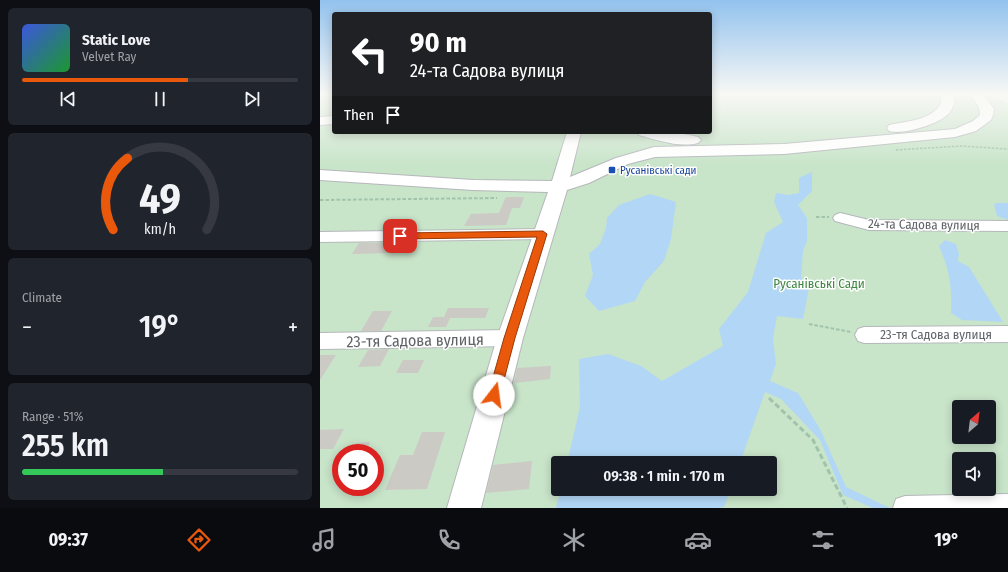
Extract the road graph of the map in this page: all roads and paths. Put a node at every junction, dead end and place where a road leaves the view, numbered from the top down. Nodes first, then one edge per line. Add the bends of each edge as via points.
1 (933, 118) edge
2 (986, 118) edge
3 (332, 120) edge
4 (320, 121) edge
5 (573, 134) edge
6 (632, 134) edge
7 (652, 134) edge
8 (616, 164) junction
9 (320, 175) edge
10 (559, 187) junction
11 (497, 198) dead end
12 (320, 200) edge
13 (840, 218) dead end
14 (1008, 226) edge
15 (543, 234) junction
16 (320, 237) edge
17 (809, 324) dead end
18 (1008, 334) edge
19 (864, 335) joint
20 (510, 338) junction
21 (320, 342) edge
22 (770, 398) dead end
23 (1008, 506) edge
24 (464, 508) edge
25 (847, 508) edge
26 (905, 508) edge

1 - 7 main road via 919,124 790,140 728,141 669,138
2 - 8 main road via 974,128 955,133 784,149 654,152
3 - 4 main road
5 - 10 main road
6 - 8 main road via 635,144
8 - 10 main road
9 - 10 main road via 473,185
10 - 15 main road
11 - 12 path
13 - 14 street, 24-та Садова вулиця via 868,224
15 - 16 street
15 - 20 main road
17 - 19 path
18 - 19 street, 23-тя Садова вулиця
20 - 21 street, 23-тя Садова вулиця
20 - 24 main road
22 - 25 path via 813,440
23 - 26 street

